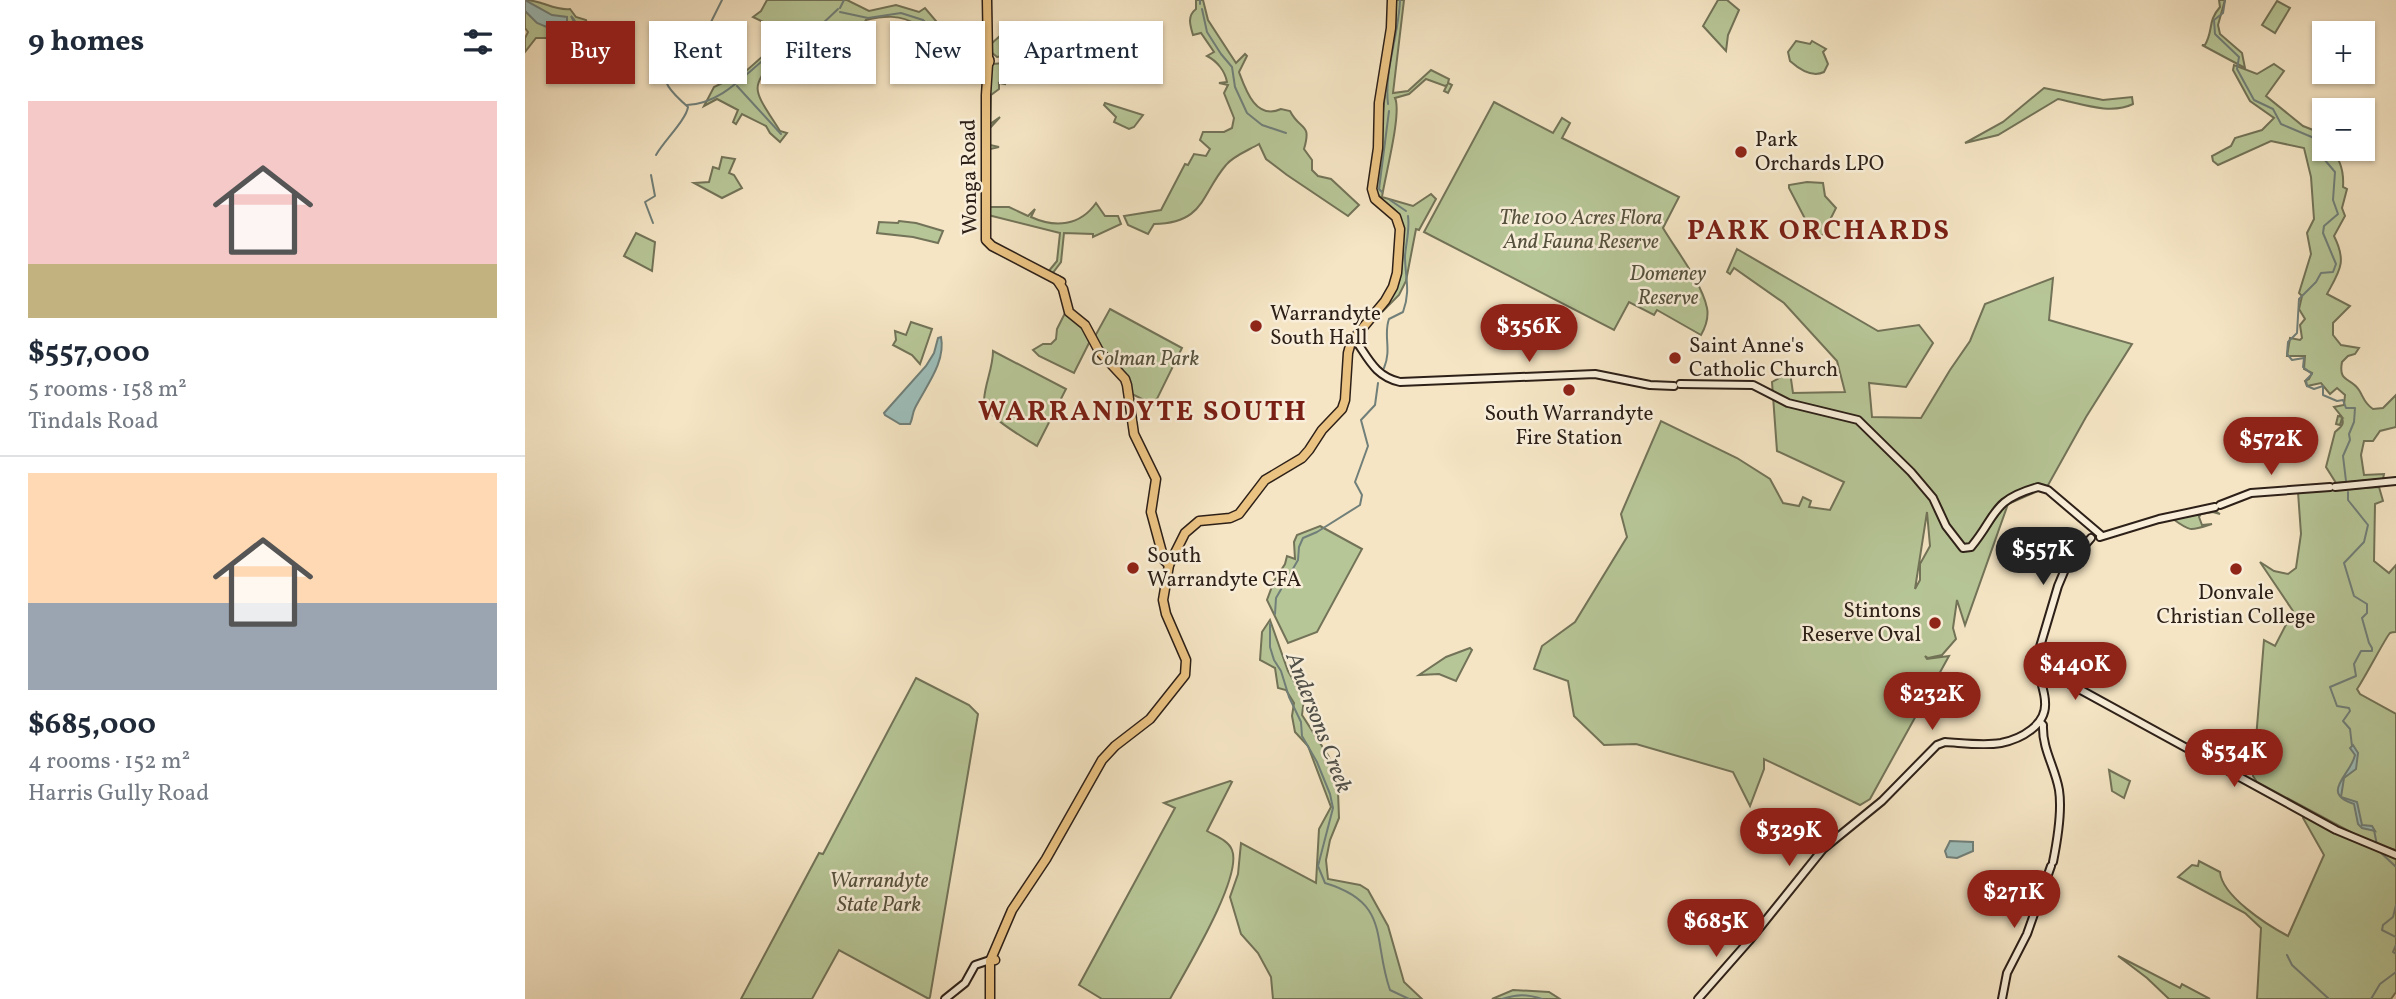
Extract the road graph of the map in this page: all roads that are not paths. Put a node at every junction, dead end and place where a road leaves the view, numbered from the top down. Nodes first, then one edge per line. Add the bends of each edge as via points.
1 (987, 0) edge
2 (1392, 0) edge
3 (1356, 342) junction
4 (2396, 481) edge
5 (2085, 522) junction
6 (2090, 535) junction
7 (2103, 535) junction
8 (1167, 560) junction
9 (2044, 667) junction
10 (2040, 724) junction
11 (2396, 853) edge
12 (992, 962) junction
13 (946, 999) edge
14 (990, 999) edge
15 (1698, 999) edge
16 (2002, 999) edge

1 - 8 main road, Wonga Road via 986,240 1063,287 1069,312 1085,325 1099,351 1125,379 1134,434 1156,479 1151,512
2 - 3 main road via 1372,189 1377,202 1398,220 1400,235 1393,288
3 - 5 main road via 1376,370 1399,382 1595,374 1659,386 1753,385 1788,403 1858,420 1896,454 1933,498 1963,548 1971,547 2002,502 2036,487 2048,490
3 - 8 main road via 1342,409 1309,450 1265,480 1239,514 1193,524
4 - 7 main road via 2251,493
5 - 6 main road
5 - 7 main road
6 - 7 main road
6 - 9 main road via 2061,577 2040,647
8 - 12 main road via 1163,605 1187,660 1185,675 1150,719 1103,761 1012,910
9 - 10 main road via 2046,703
9 - 11 main road via 2330,827
10 - 15 main road via 2000,743 1937,745 1882,801 1814,858
10 - 16 main road via 2059,793 2056,847 2027,934 2007,973
12 - 13 main road via 980,962
12 - 14 main road

